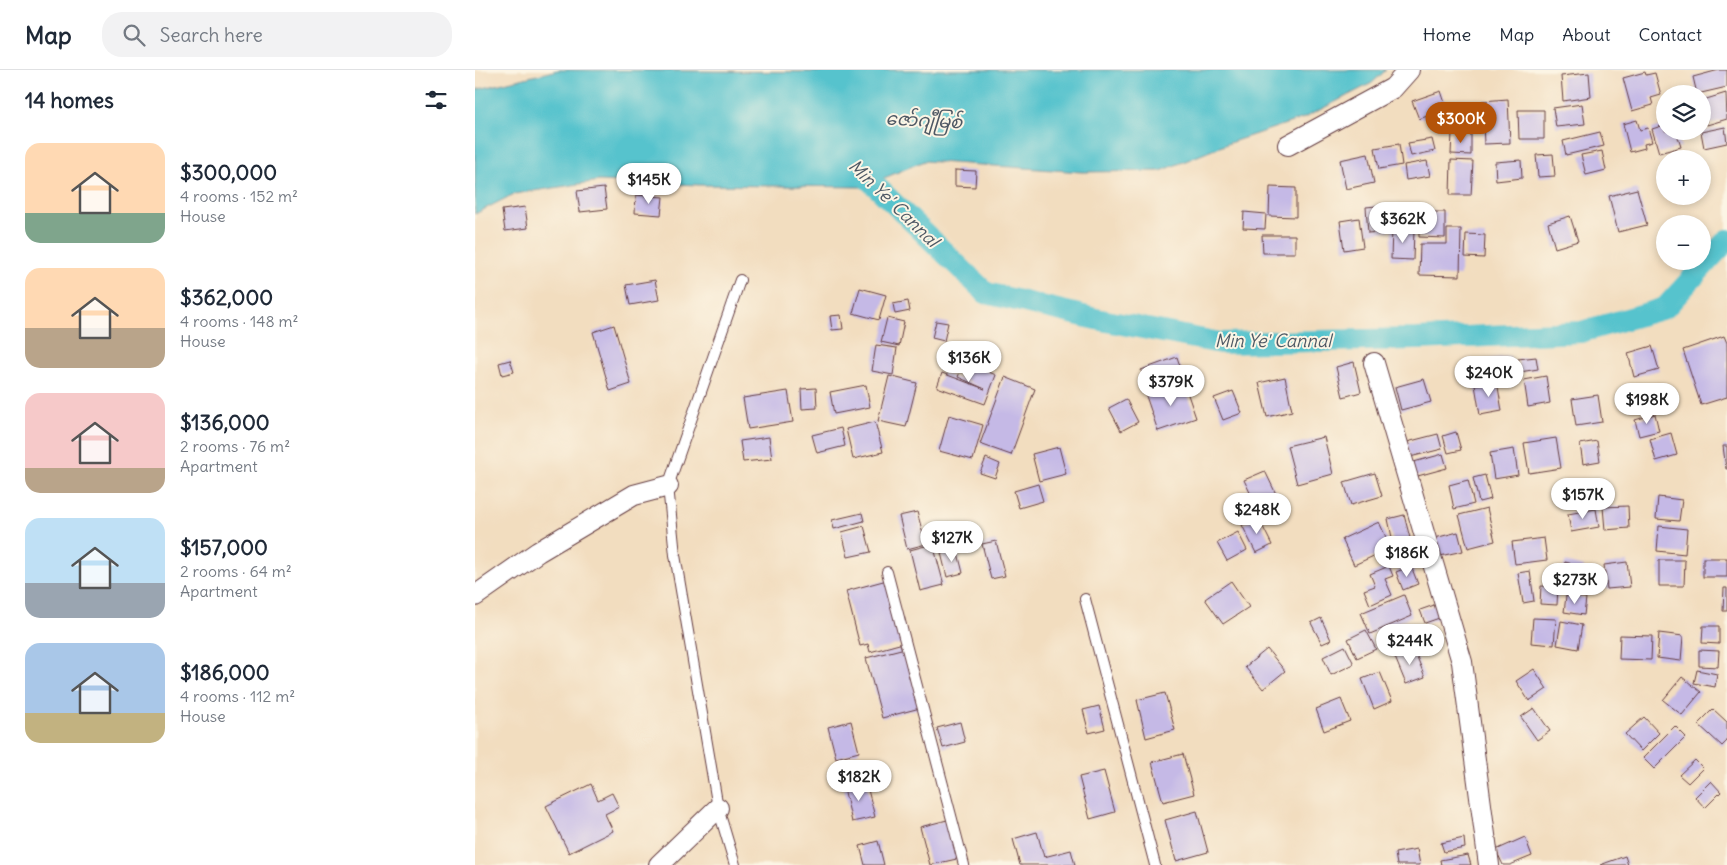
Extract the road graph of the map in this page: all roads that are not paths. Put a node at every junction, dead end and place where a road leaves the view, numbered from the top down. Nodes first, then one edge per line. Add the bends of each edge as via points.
1 (1409, 70) edge
2 (1288, 145) dead end
3 (740, 280) dead end
4 (1373, 363) dead end
5 (668, 486) junction
6 (887, 572) dead end
7 (475, 596) edge
8 (1085, 599) dead end
9 (718, 808) junction
10 (659, 865) edge
11 (735, 865) edge
12 (964, 865) edge
13 (1155, 865) edge
14 (1489, 865) edge

1 - 2 street via 1393,88
3 - 5 lane
4 - 14 street via 1462,662
5 - 7 street via 634,495 537,552
5 - 9 lane via 675,555
6 - 12 lane
8 - 13 lane
9 - 10 street
9 - 11 lane

